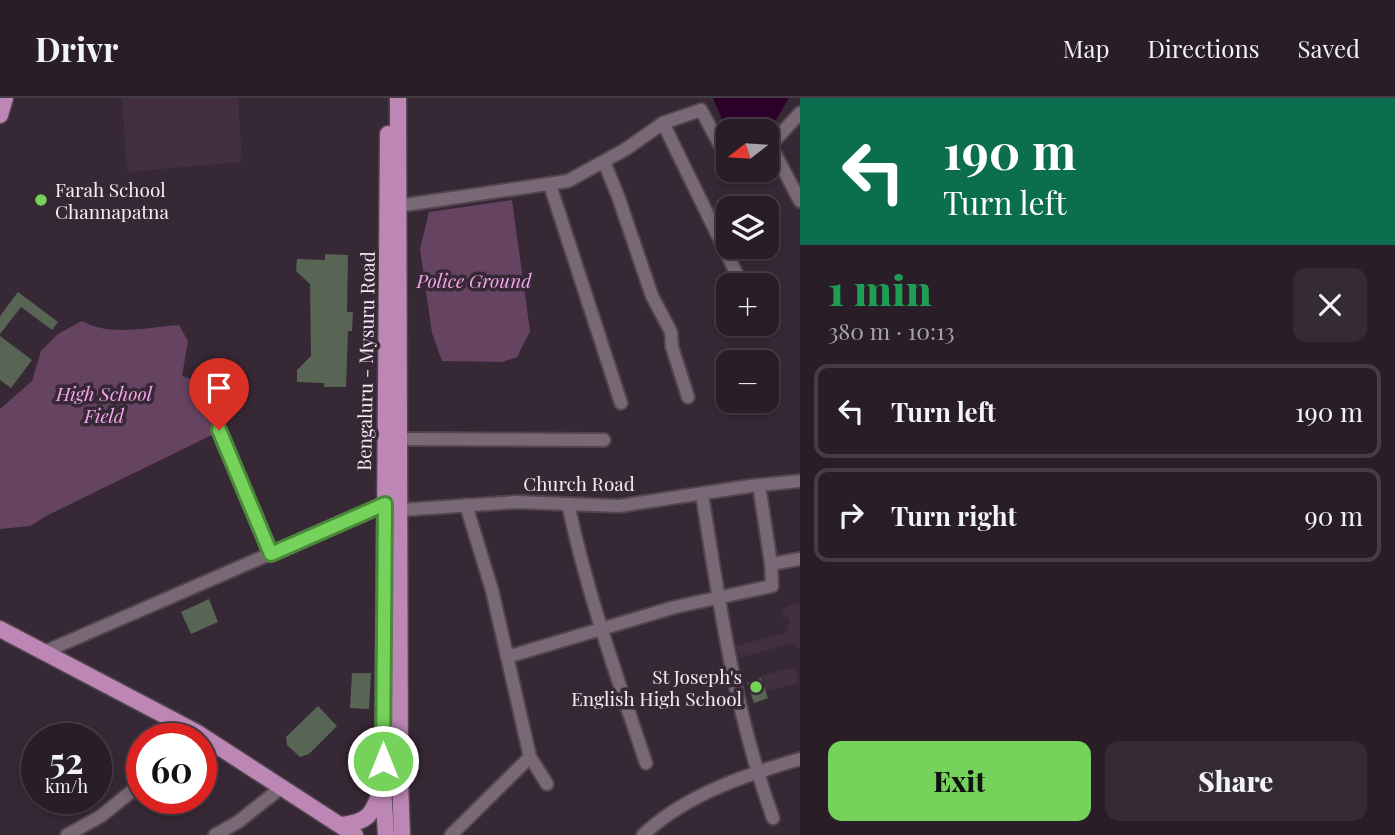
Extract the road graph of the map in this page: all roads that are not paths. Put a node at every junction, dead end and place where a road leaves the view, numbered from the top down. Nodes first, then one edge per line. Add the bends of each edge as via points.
1 (5, 98) edge
2 (387, 98) edge
3 (398, 98) edge
4 (800, 113) edge
5 (0, 115) edge
6 (663, 124) junction
7 (779, 137) edge
8 (716, 138) edge
9 (604, 162) junction
10 (779, 165) edge
11 (550, 185) junction
12 (800, 201) edge
13 (398, 206) junction
14 (394, 234) junction
15 (736, 273) edge
16 (688, 397) dead end
17 (393, 401) junction
18 (621, 403) dead end
19 (219, 430) dead end
20 (400, 439) junction
21 (604, 440) dead end
22 (800, 481) edge
23 (759, 485) junction
24 (702, 494) junction
25 (568, 504) junction
26 (466, 505) junction
27 (392, 507) junction
28 (271, 554) junction
29 (800, 559) edge
30 (771, 564) junction
31 (718, 597) junction
32 (600, 628) junction
33 (0, 629) edge
34 (44, 652) junction
35 (507, 657) junction
36 (169, 723) edge
37 (217, 750) edge
38 (530, 757) junction
39 (800, 759) edge
40 (646, 763) dead end
41 (757, 772) junction
42 (547, 785) dead end
43 (282, 787) junction
44 (383, 787) junction
45 (126, 796) edge
46 (773, 818) dead end
47 (348, 830) edge
48 (67, 835) edge
49 (215, 835) edge
50 (386, 835) edge
51 (402, 835) edge
52 (451, 835) edge
53 (643, 835) edge

1 - 5 main road
2 - 14 main road, Bengaluru - Mysuru Road
3 - 13 main road, Bengaluru - Mysuru Road
4 - 7 street
6 - 8 street via 701,110
6 - 9 street
6 - 15 street
9 - 11 street
9 - 16 street via 652,296 671,332
10 - 12 street
11 - 13 street
11 - 18 street
13 - 14 main road, Bengaluru - Mysuru Road
14 - 17 main road, Bengaluru - Mysuru Road
17 - 20 main road, Bengaluru - Mysuru Road
17 - 27 main road, Bengaluru - Mysuru Road
19 - 28 street
20 - 21 street
20 - 27 main road, Bengaluru - Mysuru Road
22 - 23 street, Church Road
23 - 24 street, Church Road
23 - 30 street
24 - 25 street, Church Road via 619,506
24 - 31 street
25 - 26 street, Church Road
25 - 32 street
26 - 27 street, Church Road
26 - 35 street
27 - 28 street, Church Road
27 - 44 main road, Bengaluru - Mysuru Road
27 - 51 main road
28 - 34 street, Church Road
29 - 30 street
30 - 31 street via 772,586
31 - 32 street
31 - 41 street
32 - 35 street
32 - 40 street
33 - 34 main road
34 - 36 main road
35 - 38 street
37 - 43 main road
38 - 42 street
38 - 52 street
39 - 41 street
41 - 46 street
41 - 53 street via 674,810
43 - 47 main road
43 - 49 street
44 - 47 main road via 374,810
44 - 50 main road, Bengaluru - Mysuru Road
45 - 48 street

